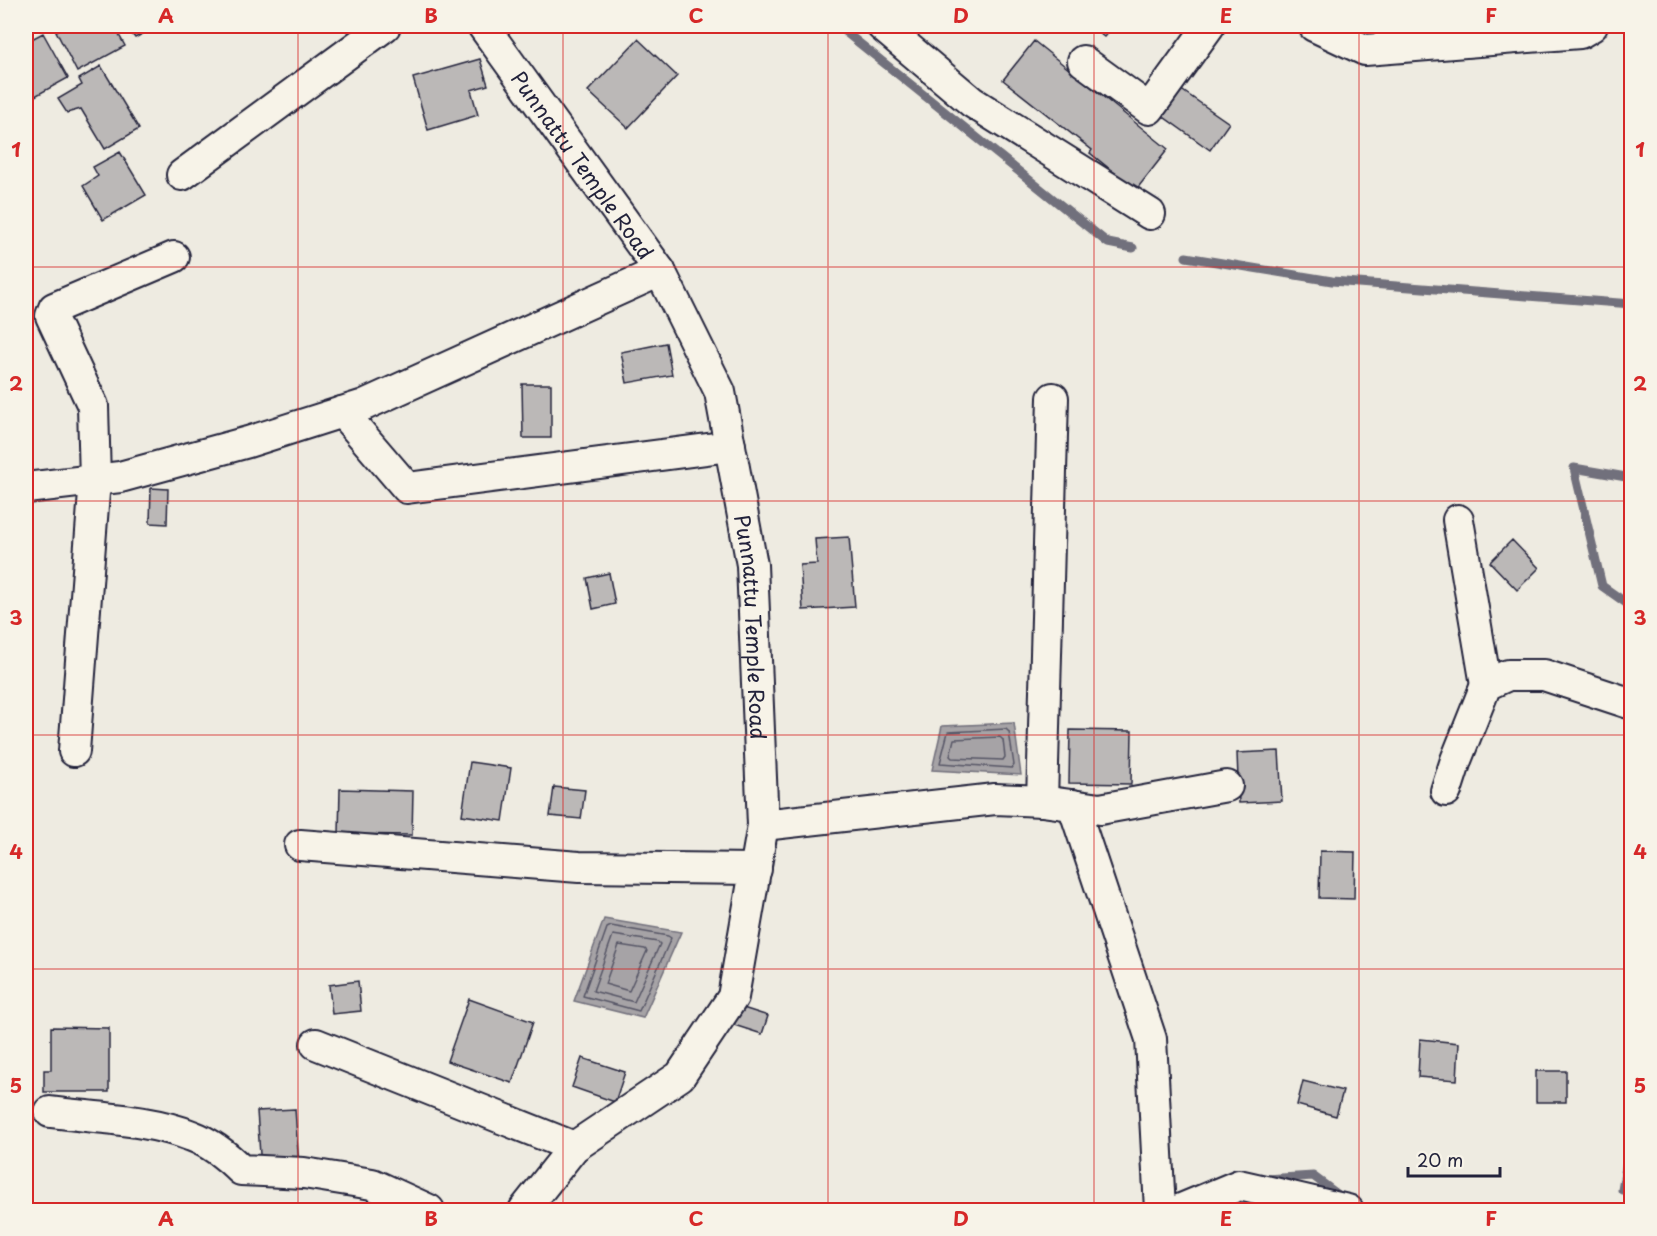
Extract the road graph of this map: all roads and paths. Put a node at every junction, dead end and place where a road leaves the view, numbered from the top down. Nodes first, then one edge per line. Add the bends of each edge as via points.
1 (385, 26) edge
2 (483, 26) edge
3 (882, 26) edge
4 (1209, 26) edge
5 (1316, 26) edge
6 (1592, 26) edge
7 (1443, 34) edge
8 (1083, 61) dead end
9 (182, 175) dead end
10 (1149, 214) dead end
11 (174, 257) dead end
12 (660, 271) junction
13 (1053, 398) dead end
14 (342, 412) junction
15 (730, 446) junction
16 (95, 480) junction
17 (26, 488) edge
18 (1458, 520) dead end
19 (1486, 685) junction
20 (1632, 704) edge
21 (74, 751) dead end
22 (1227, 786) dead end
23 (1446, 791) dead end
24 (1042, 801) junction
25 (1073, 806) junction
26 (763, 825) junction
27 (300, 845) dead end
28 (756, 869) junction
29 (316, 1044) dead end
30 (50, 1112) dead end
31 (574, 1147) junction
32 (429, 1210) edge
33 (524, 1210) edge
34 (1160, 1210) edge
35 (1179, 1210) edge
36 (1348, 1210) edge

1 - 9 street
2 - 12 street, Punnattu Temple Road
3 - 10 street via 972,102
4 - 8 street via 1149,109
5 - 7 street via 1365,50
6 - 7 street via 1581,33
11 - 16 street via 54,308 51,316 93,406
12 - 14 street
12 - 15 street, Punnattu Temple Road via 720,392
13 - 24 street
14 - 15 street via 407,489
14 - 16 street via 248,442 120,477
15 - 26 street, Punnattu Temple Road via 752,566
16 - 17 street
16 - 21 street
18 - 19 street
19 - 20 street via 1508,675 1544,675
19 - 23 street
22 - 25 street via 1100,808
24 - 25 street
24 - 26 street via 995,799
25 - 34 street via 1151,1039
26 - 28 street, Punnattu Temple Road
27 - 28 street via 579,867
28 - 31 street, Punnattu Temple Road via 733,997 680,1076
29 - 31 street
30 - 32 street via 151,1125 192,1136 224,1153 241,1170 304,1173 372,1184
31 - 33 street, Punnattu Temple Road
35 - 36 street via 1239,1185

